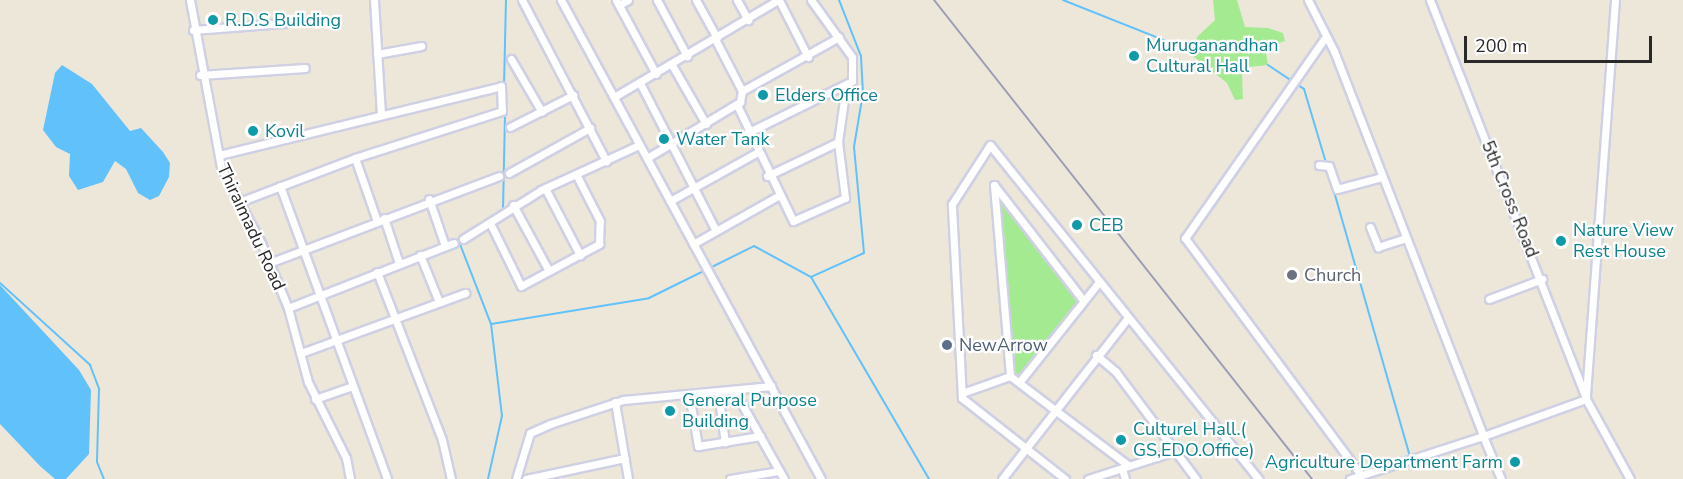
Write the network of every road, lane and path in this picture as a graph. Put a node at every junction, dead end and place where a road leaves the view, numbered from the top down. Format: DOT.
graph roads {
  1 [pos="190,0"];
  2 [pos="374,0"];
  3 [pos="522,0"];
  4 [pos="561,0"];
  5 [pos="628,0"];
  6 [pos="657,0"];
  7 [pos="696,0"];
  8 [pos="737,0"];
  9 [pos="778,0"];
  10 [pos="812,0"];
  11 [pos="1308,0"];
  12 [pos="1430,0"];
  13 [pos="1615,0"];
  14 [pos="617,3"];
  15 [pos="748,20"];
  16 [pos="284,24"];
  17 [pos="194,30"];
  18 [pos="839,37"];
  19 [pos="716,39"];
  20 [pos="1324,39"];
  21 [pos="421,46"];
  22 [pos="377,54"];
  23 [pos="687,56"];
  24 [pos="808,57"];
  25 [pos="511,59"];
  26 [pos="672,64"];
  27 [pos="304,68"];
  28 [pos="656,74"];
  29 [pos="200,75"];
  30 [pos="640,83"];
  31 [pos="846,86"];
  32 [pos="742,91"];
  33 [pos="573,95"];
  34 [pos="614,97"];
  35 [pos="737,105"];
  36 [pos="542,112"];
  37 [pos="381,115"];
  38 [pos="706,124"];
  39 [pos="510,127"];
  40 [pos="590,128"];
  41 [pos="747,133"];
  42 [pos="838,142"];
  43 [pos="671,143"];
  44 [pos="639,145"];
  45 [pos="756,153"];
  46 [pos="219,155"];
  47 [pos="355,158"];
  48 [pos="646,158"];
  49 [pos="606,161"];
  50 [pos="1319,165"];
  51 [pos="509,173"];
  52 [pos="576,174"];
  53 [pos="499,176"];
  54 [pos="767,176"];
  55 [pos="1382,177"];
  56 [pos="280,186"];
  57 [pos="695,187"];
  58 [pos="545,188"];
  59 [pos="778,196"];
  60 [pos="429,199"];
  61 [pos="670,201"];
  62 [pos="239,202"];
  63 [pos="513,205"];
  64 [pos="380,220"];
  65 [pos="491,225"];
  66 [pos="1370,227"];
  67 [pos="715,229"];
  68 [pos="1405,238"];
  69 [pos="463,239"];
  70 [pos="454,243"];
  71 [pos="693,244"];
  72 [pos="445,246"];
  73 [pos="305,249"];
  74 [pos="420,255"];
  75 [pos="580,255"];
  76 [pos="269,263"];
  77 [pos="399,263"];
  78 [pos="549,271"];
  79 [pos="377,272"];
  80 [pos="1542,279"];
  81 [pos="1099,282"];
  82 [pos="465,293"];
  83 [pos="322,294"];
  84 [pos="1489,299"];
  85 [pos="1083,300"];
  86 [pos="440,302"];
  87 [pos="288,308"];
  88 [pos="395,317"];
  89 [pos="1128,318"];
  90 [pos="337,340"];
  91 [pos="301,353"];
  92 [pos="1096,355"];
  93 [pos="1010,376"];
  94 [pos="1021,380"];
  95 [pos="352,386"];
  96 [pos="771,386"];
  97 [pos="734,390"];
  98 [pos="718,392"];
  99 [pos="962,393"];
  100 [pos="689,394"];
  101 [pos="315,399"];
  102 [pos="1586,399"];
  103 [pos="615,402"];
  104 [pos="1056,407"];
  105 [pos="760,436"];
  106 [pos="1483,436"];
  107 [pos="725,442"];
  108 [pos="1024,449"];
  109 [pos="1175,451"];
  110 [pos="624,458"];
  111 [pos="1126,468"];
  112 [pos="779,471"];
  113 [pos="1361,475"];
  114 [pos="350,479"];
  115 [pos="387,479"];
  116 [pos="451,479"];
  117 [pos="516,479"];
  118 [pos="526,479"];
  119 [pos="628,479"];
  120 [pos="730,479"];
  121 [pos="784,479"];
  122 [pos="821,479"];
  123 [pos="1002,479"];
  124 [pos="1065,479"];
  125 [pos="1088,479"];
  126 [pos="1125,479"];
  127 [pos="1196,479"];
  128 [pos="1259,479"];
  129 [pos="1350,479"];
  130 [pos="1502,479"];
  131 [pos="1630,479"];
  1 -- 17 [label="street, Thiraimadu Road"];
  2 -- 22 [label="street"];
  3 -- 33 [label="street"];
  4 -- 34 [label="street"];
  5 -- 14 [label="street"];
  6 -- 23 [label="street"];
  7 -- 19 [label="street"];
  8 -- 15 [label="street"];
  9 -- 15 [label="street"];
  9 -- 24 [label="street"];
  10 -- 18 [label="street"];
  11 -- 20 [label="street"];
  12 -- 80 [label="street, 5th Cross Road"];
  13 -- 102 [label="street"];
  14 -- 28 [label="street"];
  15 -- 19 [label="street"];
  16 -- 17 [label="street"];
  17 -- 29 [label="street, Thiraimadu Road"];
  18 -- 24 [label="street"];
  18 -- 31 [label="street"];
  19 -- 23 [label="street"];
  19 -- 32 [label="street"];
  20 -- 55 [label="street"];
  20 -- 113 [label="street"];
  21 -- 22 [label="street"];
  22 -- 37 [label="street"];
  23 -- 26 [label="street"];
  24 -- 32 [label="street"];
  25 -- 36 [label="street"];
  26 -- 28 [label="street"];
  26 -- 38 [label="street"];
  27 -- 29 [label="street"];
  28 -- 30 [label="street"];
  29 -- 46 [label="street, Thiraimadu Road"];
  30 -- 34 [label="street"];
  30 -- 43 [label="street"];
  31 -- 41 [label="street"];
  31 -- 42 [label="street"];
  32 -- 35 [label="street"];
  33 -- 36 [label="street"];
  33 -- 40 [label="street"];
  34 -- 44 [label="street"];
  35 -- 38 [label="street"];
  35 -- 41 [label="street"];
  36 -- 39 [label="street"];
  37 -- 46 [label="street"];
  37 -- 47 [label="street"];
  38 -- 43 [label="street"];
  40 -- 49 [label="street"];
  40 -- 51 [label="street"];
  41 -- 45 [label="street"];
  42 -- 54 [label="street"];
  42 -- 59 [label="street"];
  43 -- 48 [label="street"];
  43 -- 57 [label="street"];
  44 -- 48 [label="street"];
  44 -- 49 [label="street"];
  45 -- 54 [label="street"];
  45 -- 57 [label="street"];
  46 -- 62 [label="street, Thiraimadu Road"];
  47 -- 56 [label="street"];
  47 -- 64 [label="street"];
  48 -- 61 [label="street"];
  49 -- 52 [label="street"];
  50 -- 55 [label="street"];
  52 -- 58 [label="street"];
  52 -- 75 [label="street"];
  53 -- 60 [label="street"];
  54 -- 59 [label="street"];
  55 -- 68 [label="street"];
  56 -- 62 [label="street"];
  56 -- 73 [label="street"];
  57 -- 61 [label="street"];
  57 -- 67 [label="street"];
  58 -- 63 [label="street"];
  58 -- 75 [label="street"];
  59 -- 67 [label="street"];
  60 -- 64 [label="street"];
  60 -- 72 [label="street"];
  61 -- 71 [label="street"];
  62 -- 76 [label="street, Thiraimadu Road"];
  63 -- 65 [label="street"];
  63 -- 78 [label="street"];
  64 -- 73 [label="street"];
  64 -- 77 [label="street"];
  65 -- 69 [label="street"];
  65 -- 78 [label="street"];
  66 -- 68 [label="street"];
  67 -- 71 [label="street"];
  68 -- 106 [label="street"];
  70 -- 72 [label="street"];
  71 -- 96 [label="street"];
  72 -- 74 [label="street"];
  73 -- 76 [label="street"];
  73 -- 83 [label="street"];
  74 -- 77 [label="street"];
  74 -- 86 [label="street"];
  75 -- 78 [label="street"];
  76 -- 87 [label="street, Thiraimadu Road"];
  77 -- 79 [label="street"];
  79 -- 83 [label="street"];
  79 -- 88 [label="street"];
  80 -- 84 [label="street"];
  80 -- 102 [label="street, 5th Cross Road"];
  81 -- 85 [label="street"];
  81 -- 89 [label="street"];
  81 -- 99 [label="street"];
  82 -- 86 [label="street"];
  83 -- 87 [label="street"];
  83 -- 90 [label="street"];
  85 -- 93 [label="street"];
  85 -- 94 [label="street"];
  86 -- 88 [label="street"];
  87 -- 91 [label="street, Thiraimadu Road"];
  88 -- 90 [label="street"];
  88 -- 116 [label="street"];
  89 -- 92 [label="street"];
  89 -- 128 [label="street"];
  90 -- 91 [label="street"];
  90 -- 95 [label="street"];
  91 -- 101 [label="street, Thiraimadu Road"];
  92 -- 104 [label="street"];
  92 -- 109 [label="street"];
  93 -- 94 [label="street"];
  93 -- 99 [label="street"];
  94 -- 104 [label="street"];
  95 -- 101 [label="street"];
  95 -- 115 [label="street"];
  96 -- 97 [label="street"];
  96 -- 122 [label="street"];
  97 -- 98 [label="street"];
  97 -- 105 [label="street"];
  98 -- 100 [label="street"];
  98 -- 107 [label="street"];
  99 -- 108 [label="street"];
  100 -- 103 [label="street"];
  100 -- 107 [label="street"];
  101 -- 114 [label="street, Thiraimadu Road"];
  102 -- 106 [label="street"];
  102 -- 131 [label="street, 5th Cross Road"];
  103 -- 110 [label="street"];
  103 -- 117 [label="street"];
  104 -- 108 [label="street"];
  104 -- 111 [label="street"];
  105 -- 107 [label="street"];
  105 -- 112 [label="street"];
  106 -- 113 [label="street"];
  106 -- 130 [label="street"];
  108 -- 123 [label="street"];
  108 -- 124 [label="street"];
  109 -- 111 [label="street"];
  109 -- 127 [label="street"];
  110 -- 118 [label="street"];
  110 -- 119 [label="street"];
  111 -- 125 [label="street"];
  111 -- 126 [label="street"];
  112 -- 120 [label="street"];
  112 -- 121 [label="street"];
  113 -- 129 [label="street"];
}
